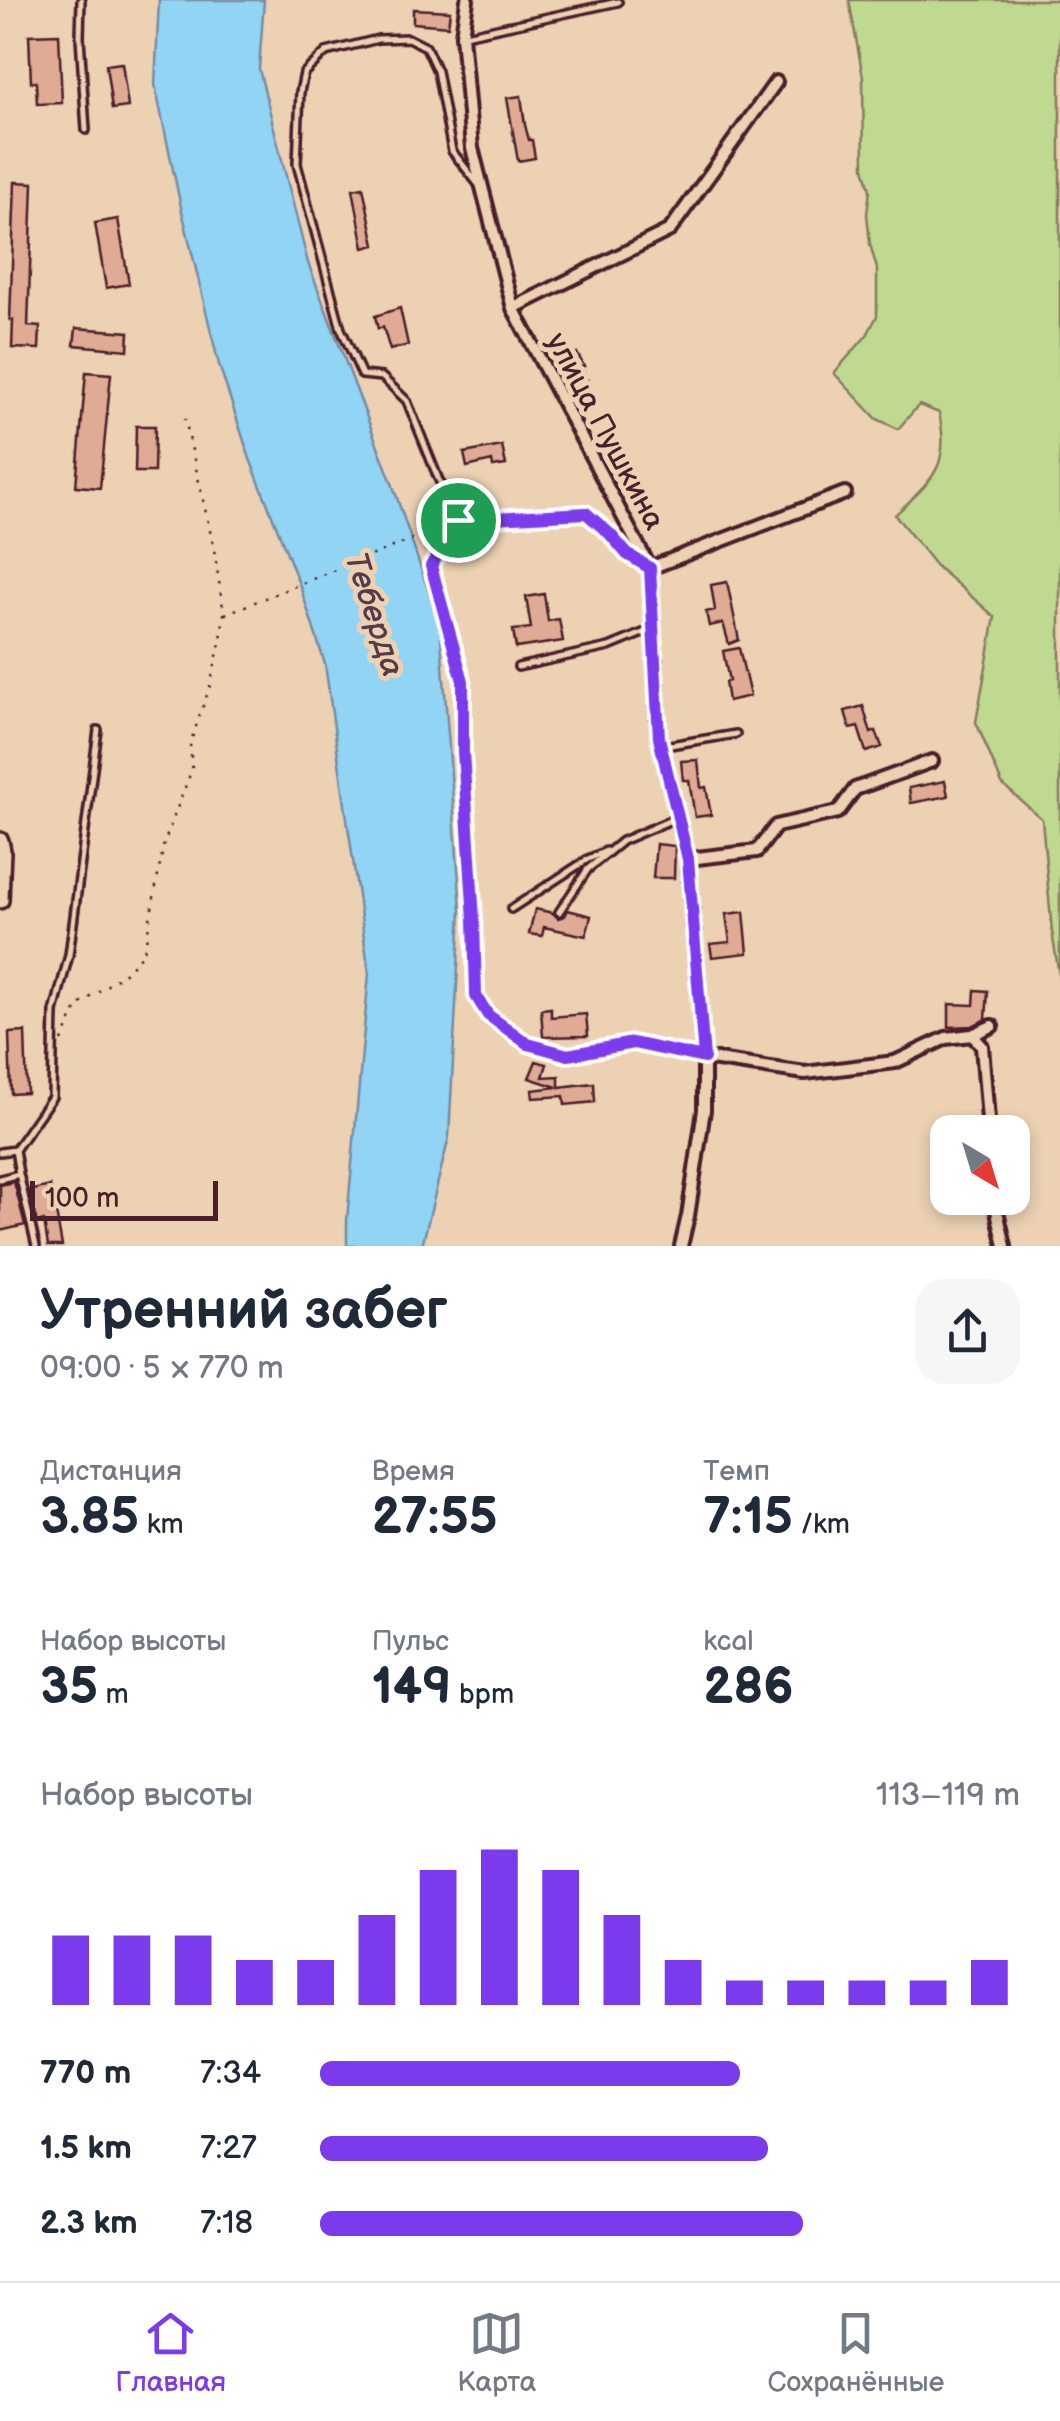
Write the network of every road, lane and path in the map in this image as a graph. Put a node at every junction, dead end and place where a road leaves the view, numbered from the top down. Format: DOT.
graph roads {
  1 [pos="81,0"];
  2 [pos="467,0"];
  3 [pos="618,2"];
  4 [pos="462,36"];
  5 [pos="776,82"];
  6 [pos="86,130"];
  7 [pos="483,191"];
  8 [pos="513,308"];
  9 [pos="184,420"];
  10 [pos="844,493"];
  11 [pos="458,520"];
  12 [pos="650,568"];
  13 [pos="224,614"];
  14 [pos="653,629"];
  15 [pos="518,667"];
  16 [pos="98,730"];
  17 [pos="736,734"];
  18 [pos="661,747"];
  19 [pos="932,761"];
  20 [pos="678,817"];
  21 [pos="0,841"];
  22 [pos="614,848"];
  23 [pos="688,859"];
  24 [pos="0,900"];
  25 [pos="510,909"];
  26 [pos="559,912"];
  27 [pos="992,1026"];
  28 [pos="972,1035"];
  29 [pos="704,1058"];
  30 [pos="52,1066"];
  31 [pos="988,1115"];
  32 [pos="14,1150"];
  33 [pos="0,1152"];
  34 [pos="18,1174"];
  35 [pos="0,1179"];
  36 [pos="998,1215"];
  37 [pos="36,1246"];
  38 [pos="681,1246"];
  39 [pos="1005,1246"];
  1 -- 6 [label="lane"];
  2 -- 4 [label="street, улица Пушкина"];
  3 -- 4 [label="lane"];
  4 -- 7 [label="street, улица Пушкина"];
  5 -- 8 [label="street"];
  7 -- 8 [label="street, улица Пушкина"];
  7 -- 11 [label="lane"];
  8 -- 12 [label="street, улица Пушкина"];
  9 -- 13 [label="path"];
  10 -- 12 [label="street"];
  11 -- 12 [label="lane"];
  11 -- 13 [label="path"];
  11 -- 29 [label="lane"];
  12 -- 14 [label="street, улица Пушкина"];
  13 -- 30 [label="path"];
  14 -- 15 [label="lane"];
  14 -- 18 [label="street, улица Пушкина"];
  16 -- 30 [label="lane"];
  17 -- 18 [label="lane"];
  18 -- 20 [label="street, улица Пушкина"];
  19 -- 23 [label="street"];
  20 -- 22 [label="lane"];
  20 -- 23 [label="street, улица Пушкина"];
  21 -- 24 [label="main road"];
  22 -- 25 [label="lane"];
  22 -- 26 [label="lane"];
  23 -- 29 [label="street, улица Пушкина"];
  27 -- 28 [label="street"];
  28 -- 29 [label="street"];
  28 -- 31 [label="street"];
  29 -- 38 [label="street, улица Пушкина"];
  30 -- 32 [label="lane"];
  32 -- 33 [label="lane"];
  32 -- 34 [label="lane"];
  34 -- 35 [label="lane"];
  34 -- 37 [label="lane"];
  36 -- 39 [label="street"];
}
